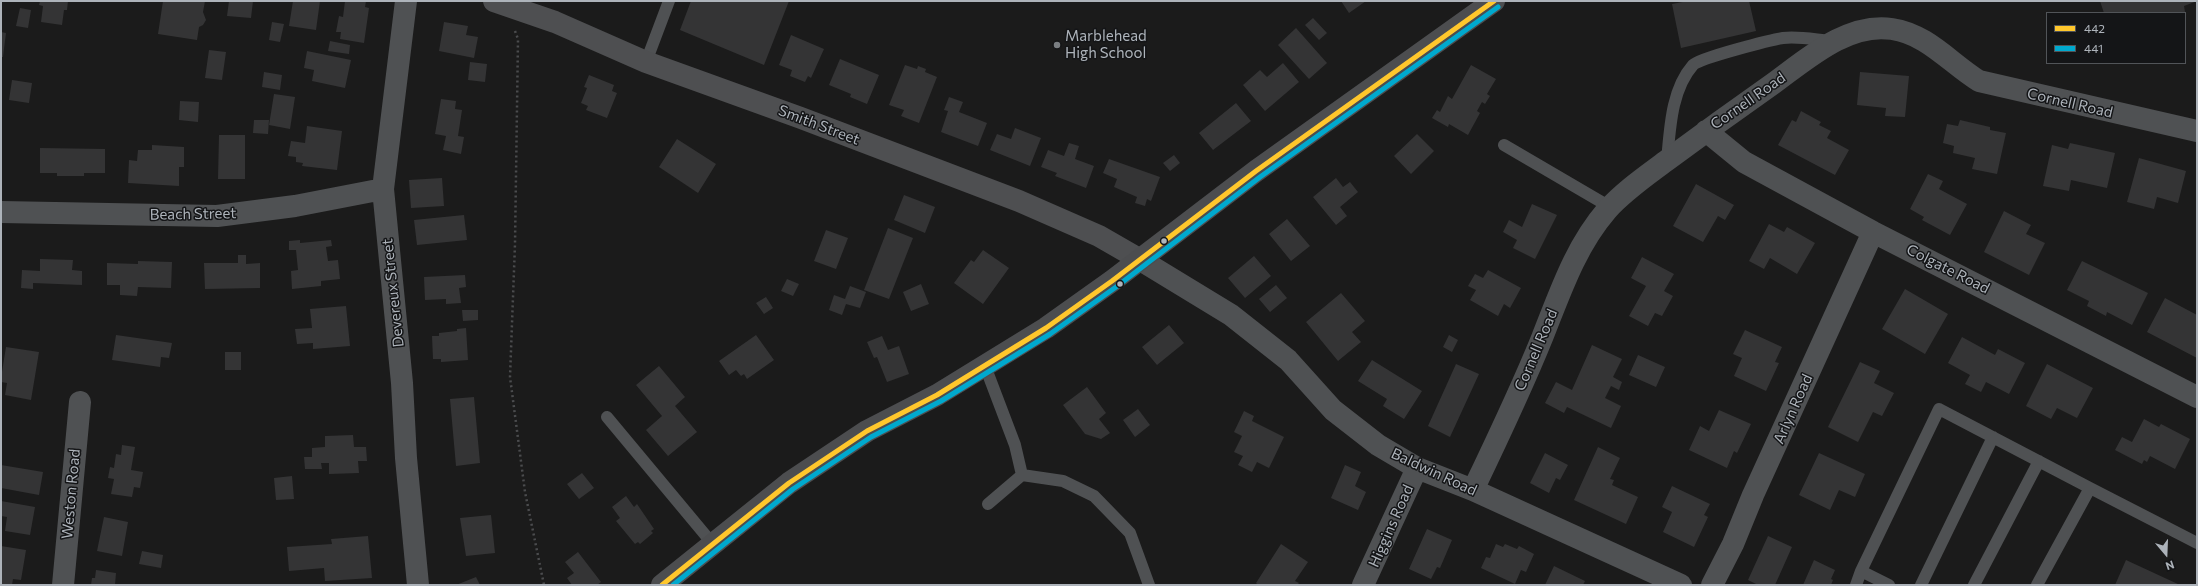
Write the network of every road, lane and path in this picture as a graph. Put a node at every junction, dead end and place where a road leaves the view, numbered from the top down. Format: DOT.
graph roads {
  1 [pos="406,1"];
  2 [pos="669,1"];
  3 [pos="1494,1"];
  4 [pos="512,4"];
  5 [pos="1837,41"];
  6 [pos="646,62"];
  7 [pos="1706,131"];
  8 [pos="2197,131"];
  9 [pos="1504,145"];
  10 [pos="1667,161"];
  11 [pos="383,189"];
  12 [pos="1610,207"];
  13 [pos="1,212"];
  14 [pos="1873,232"];
  15 [pos="1139,259"];
  16 [pos="985,366"];
  17 [pos="2197,397"];
  18 [pos="80,402"];
  19 [pos="607,417"];
  20 [pos="1993,437"];
  21 [pos="2039,461"];
  22 [pos="1417,468"];
  23 [pos="1022,475"];
  24 [pos="2090,488"];
  25 [pos="1473,490"];
  26 [pos="988,504"];
  27 [pos="2197,543"];
  28 [pos="712,544"];
  29 [pos="1861,571"];
  30 [pos="63,585"];
  31 [pos="418,585"];
  32 [pos="544,585"];
  33 [pos="662,585"];
  34 [pos="1149,585"];
  35 [pos="1363,585"];
  36 [pos="1681,585"];
  37 [pos="1712,585"];
  38 [pos="1856,585"];
  39 [pos="1889,585"];
  40 [pos="1921,585"];
  41 [pos="1974,585"];
  42 [pos="2037,585"];
  1 -- 11 [label="street, Devereux Street"];
  2 -- 6 [label="lane"];
  3 -- 15 [label="main road"];
  4 -- 6 [label="street, Smith Street"];
  4 -- 32 [label="path"];
  5 -- 7 [label="street, Cornell Road"];
  5 -- 8 [label="street, Cornell Road"];
  5 -- 10 [label="lane"];
  6 -- 15 [label="street, Smith Street"];
  7 -- 10 [label="street, Cornell Road"];
  7 -- 14 [label="street, Colgate Road"];
  9 -- 12 [label="lane"];
  10 -- 12 [label="street, Cornell Road"];
  11 -- 13 [label="street, Beach Street"];
  11 -- 31 [label="street, Devereux Street"];
  12 -- 25 [label="street, Cornell Road"];
  14 -- 17 [label="street, Colgate Road"];
  14 -- 37 [label="street, Arlyn Road"];
  15 -- 16 [label="main road"];
  15 -- 22 [label="street, Baldwin Road"];
  16 -- 23 [label="lane"];
  16 -- 28 [label="main road"];
  18 -- 30 [label="street, Weston Road"];
  19 -- 28 [label="lane"];
  20 -- 21 [label="lane"];
  20 -- 29 [label="lane"];
  20 -- 40 [label="lane"];
  21 -- 24 [label="lane"];
  21 -- 41 [label="lane"];
  22 -- 25 [label="street, Baldwin Road"];
  22 -- 35 [label="street, Higgins Road"];
  23 -- 26 [label="lane"];
  23 -- 34 [label="lane"];
  24 -- 27 [label="lane"];
  24 -- 42 [label="lane"];
  25 -- 36 [label="street, Baldwin Road"];
  28 -- 33 [label="main road"];
  29 -- 38 [label="lane"];
  29 -- 39 [label="lane"];
}
